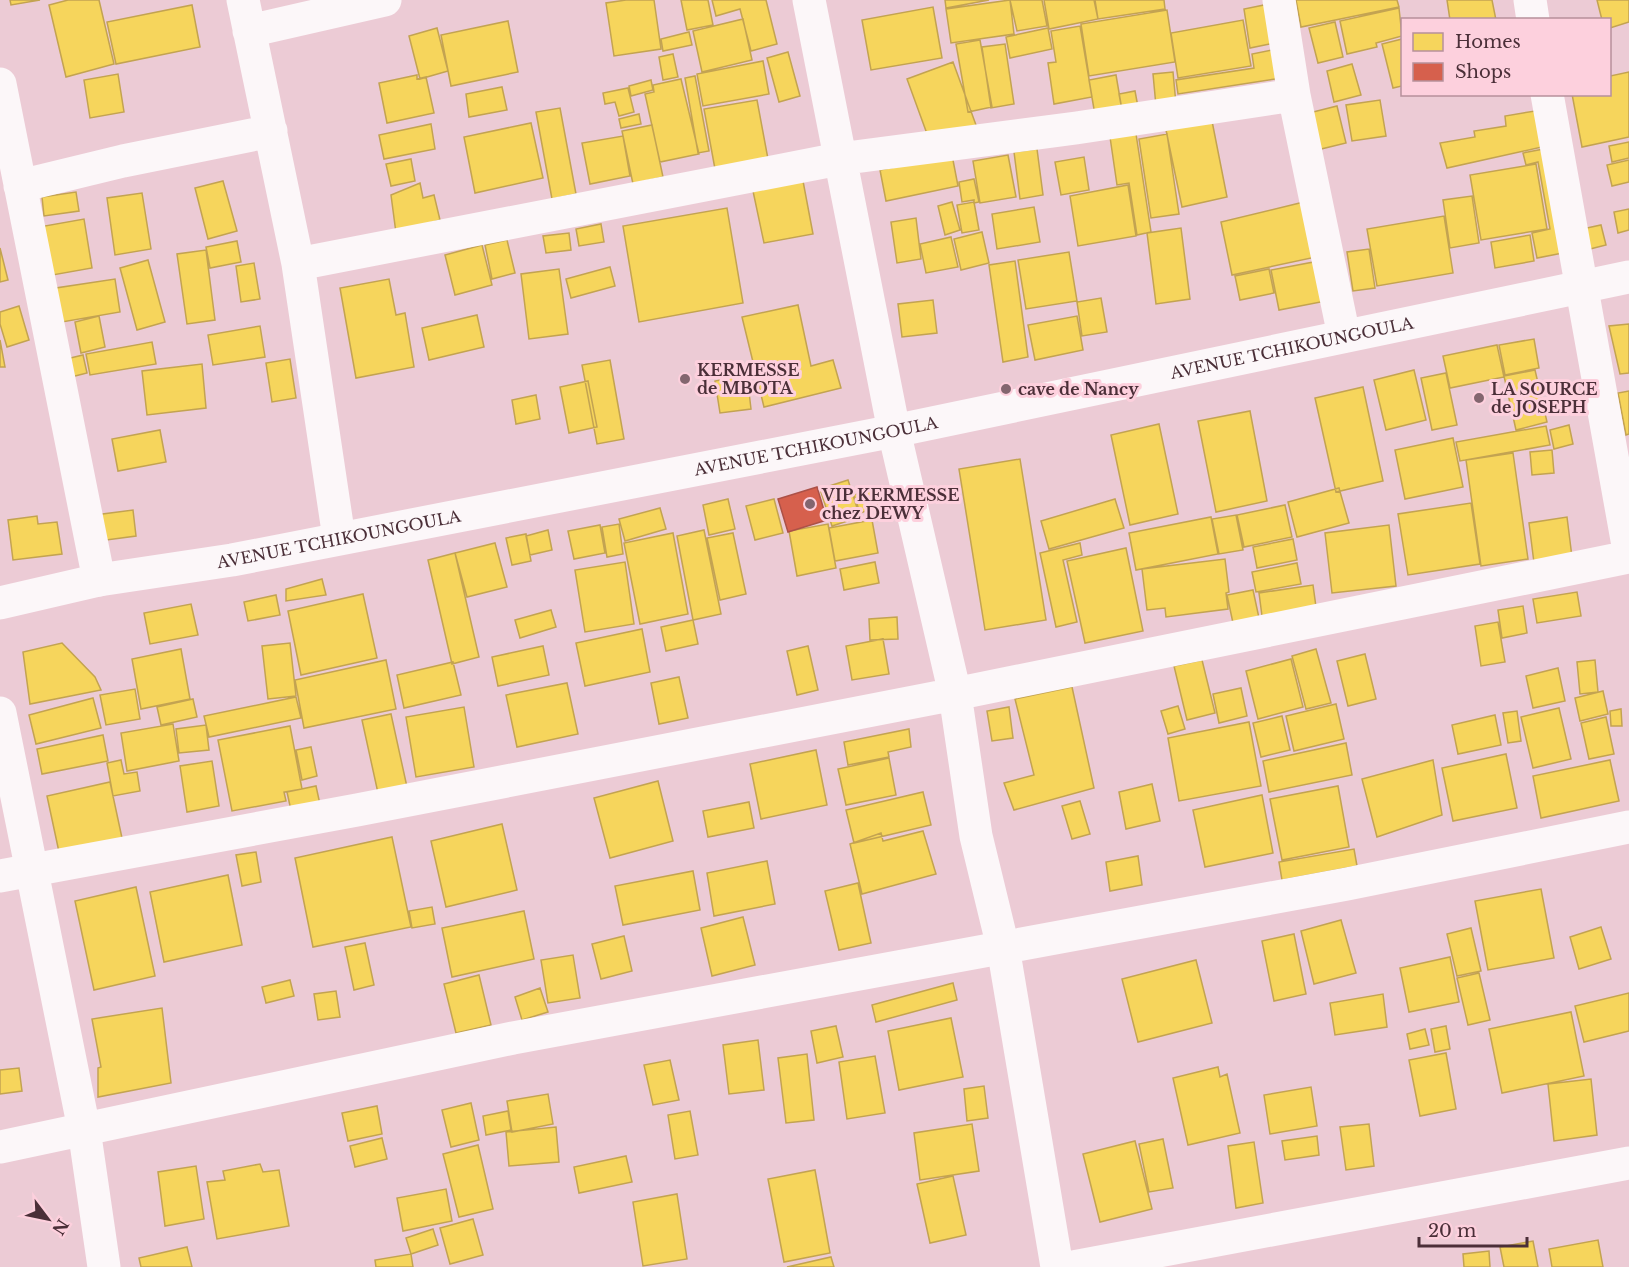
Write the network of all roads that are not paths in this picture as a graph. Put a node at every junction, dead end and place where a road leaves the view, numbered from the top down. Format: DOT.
graph roads {
  1 [pos="386,0"];
  2 [pos="809,0"];
  3 [pos="1279,0"];
  4 [pos="1530,0"];
  5 [pos="246,15"];
  6 [pos="1533,18"];
  7 [pos="0,84"];
  8 [pos="1294,95"];
  9 [pos="1547,96"];
  10 [pos="271,131"];
  11 [pos="839,159"];
  12 [pos="20,186"];
  13 [pos="298,264"];
  14 [pos="1629,277"];
  15 [pos="1581,286"];
  16 [pos="1344,336"];
  17 [pos="894,431"];
  18 [pos="339,538"];
  19 [pos="1629,551"];
  20 [pos="1629,558"];
  21 [pos="99,580"];
  22 [pos="0,603"];
  23 [pos="955,694"];
  24 [pos="0,713"];
  25 [pos="1629,827"];
  26 [pos="33,868"];
  27 [pos="0,876"];
  28 [pos="1003,947"];
  29 [pos="84,1129"];
  30 [pos="0,1147"];
  31 [pos="1629,1162"];
  32 [pos="104,1267"];
  33 [pos="1057,1267"];
  34 [pos="1073,1267"];
  1 -- 5 [label="street"];
  2 -- 11 [label="street"];
  3 -- 8 [label="street"];
  4 -- 6 [label="street"];
  5 -- 10 [label="street"];
  7 -- 12 [label="street"];
  8 -- 11 [label="street"];
  8 -- 16 [label="street"];
  9 -- 15 [label="street"];
  10 -- 12 [label="street"];
  10 -- 13 [label="street"];
  11 -- 13 [label="street"];
  11 -- 17 [label="street"];
  12 -- 21 [label="street"];
  13 -- 18 [label="street"];
  14 -- 15 [label="street, AVENUE TCHIKOUNGOULA"];
  15 -- 16 [label="street, AVENUE TCHIKOUNGOULA"];
  15 -- 19 [label="street"];
  16 -- 17 [label="street, AVENUE TCHIKOUNGOULA"];
  17 -- 18 [label="street, AVENUE TCHIKOUNGOULA"];
  17 -- 23 [label="street"];
  18 -- 21 [label="street, AVENUE TCHIKOUNGOULA"];
  20 -- 23 [label="street"];
  21 -- 22 [label="street, AVENUE TCHIKOUNGOULA"];
  23 -- 26 [label="street"];
  23 -- 28 [label="street"];
  24 -- 26 [label="street"];
  25 -- 28 [label="street"];
  26 -- 27 [label="street"];
  26 -- 29 [label="street"];
  28 -- 29 [label="street"];
  28 -- 33 [label="street"];
  29 -- 30 [label="street"];
  29 -- 32 [label="street"];
  31 -- 34 [label="street"];
}
